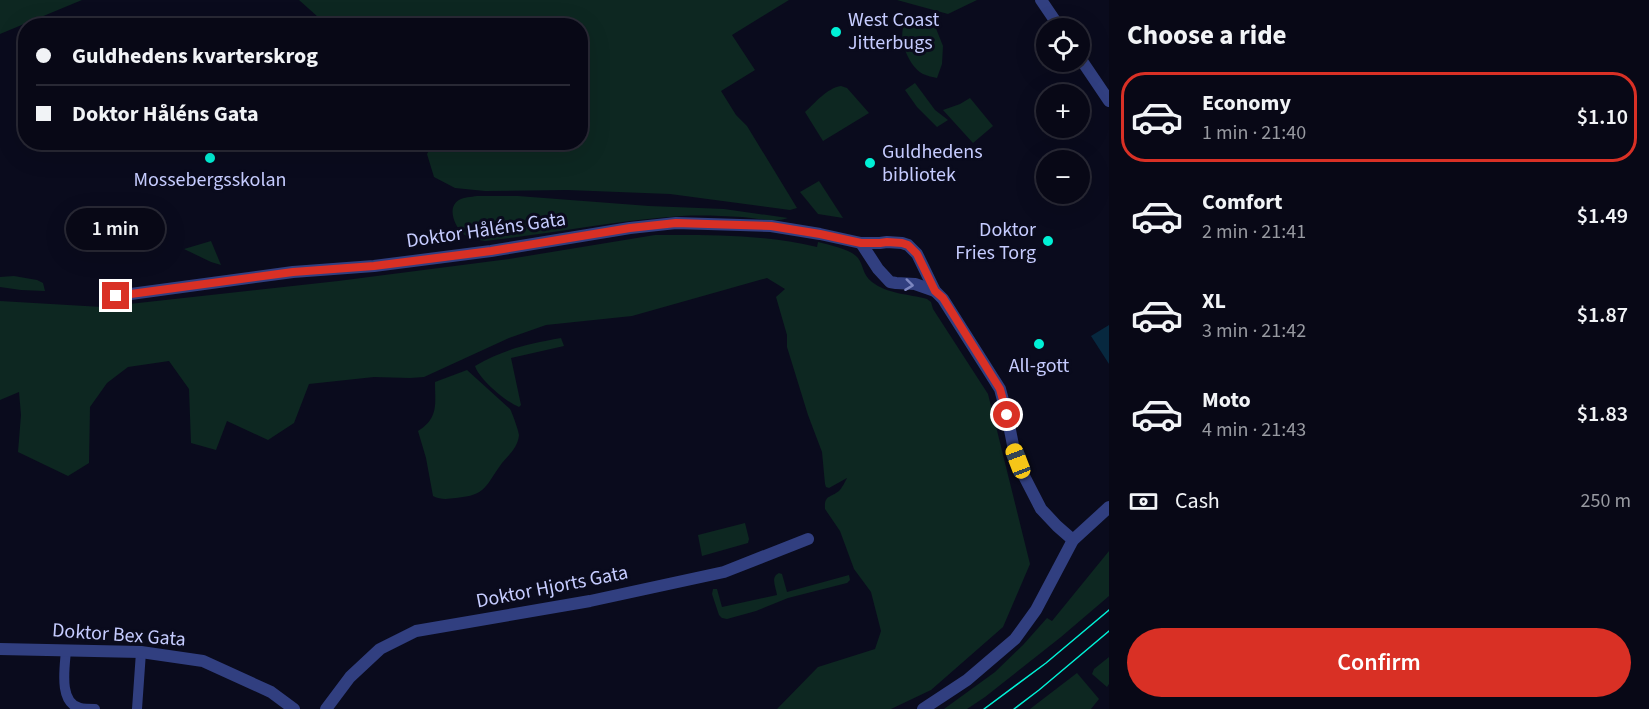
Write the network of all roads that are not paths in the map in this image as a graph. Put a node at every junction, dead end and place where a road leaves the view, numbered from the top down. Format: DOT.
graph roads {
  1 [pos="1041,0"];
  2 [pos="1053,18"];
  3 [pos="1089,72"];
  4 [pos="1109,101"];
  5 [pos="861,243"];
  6 [pos="935,291"];
  7 [pos="116,296"];
  8 [pos="1109,507"];
  9 [pos="808,539"];
  10 [pos="1073,540"];
  11 [pos="0,649"];
  12 [pos="66,650"];
  13 [pos="141,652"];
  14 [pos="95,709"];
  15 [pos="137,709"];
  16 [pos="294,709"];
  17 [pos="326,709"];
  18 [pos="923,709"];
  1 -- 2 [label="street"];
  3 -- 4 [label="street"];
  5 -- 6 [label="street, one-way"];
  5 -- 6 [label="street, Doktor Håléns Gata"];
  5 -- 7 [label="street, Doktor Håléns Gata"];
  6 -- 10 [label="street, Doktor Håléns Gata"];
  8 -- 10 [label="street"];
  9 -- 17 [label="street, Doktor Hjorts Gata"];
  10 -- 18 [label="street"];
  11 -- 12 [label="street, Doktor Bex Gata"];
  12 -- 13 [label="street, Doktor Bex Gata"];
  12 -- 14 [label="lane"];
  13 -- 15 [label="lane"];
  13 -- 16 [label="street, Doktor Bex Gata"];
}
